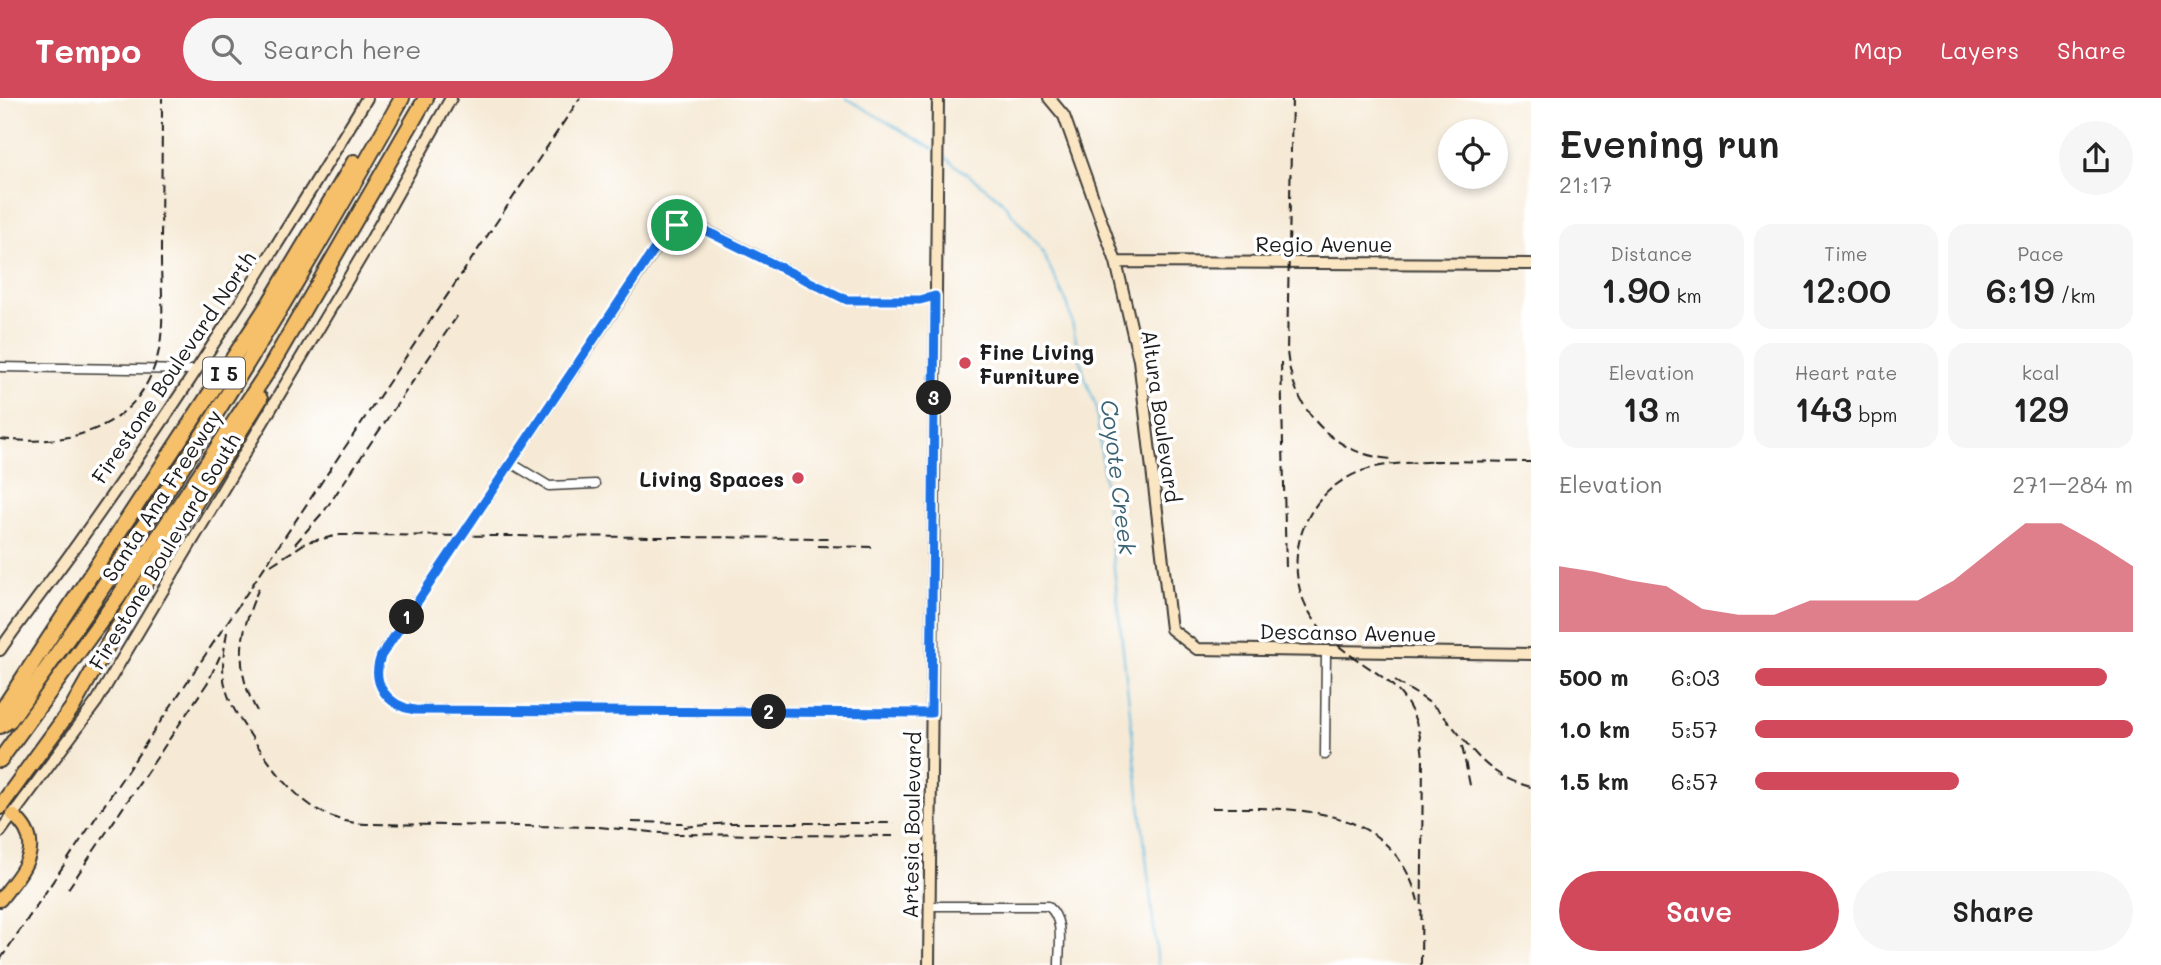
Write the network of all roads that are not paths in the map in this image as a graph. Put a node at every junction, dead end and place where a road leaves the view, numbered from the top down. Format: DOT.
graph roads {
  1 [pos="367,98"];
  2 [pos="393,98"];
  3 [pos="402,98"];
  4 [pos="426,98"];
  5 [pos="451,98"];
  6 [pos="938,98"];
  7 [pos="1049,98"];
  8 [pos="1116,262"];
  9 [pos="1531,264"];
  10 [pos="935,296"];
  11 [pos="0,367"];
  12 [pos="196,370"];
  13 [pos="268,371"];
  14 [pos="511,463"];
  15 [pos="595,484"];
  16 [pos="1171,629"];
  17 [pos="0,650"];
  18 [pos="1326,651"];
  19 [pos="1531,654"];
  20 [pos="16,686"];
  21 [pos="0,692"];
  22 [pos="0,713"];
  23 [pos="931,713"];
  24 [pos="0,726"];
  25 [pos="1325,755"];
  26 [pos="0,760"];
  27 [pos="0,807"];
  28 [pos="13,815"];
  29 [pos="0,832"];
  30 [pos="0,900"];
  31 [pos="929,906"];
  32 [pos="929,965"];
  33 [pos="1059,965"];
  1 -- 12 [label="street, Firestone Boulevard North"];
  2 -- 20 [label="highway, Santa Ana Freeway / I 5"];
  3 -- 24 [label="highway"];
  4 -- 13 [label="highway, Santa Ana Freeway / I 5"];
  5 -- 28 [label="street, Firestone Boulevard South"];
  6 -- 10 [label="street, Artesia Boulevard"];
  7 -- 8 [label="street, Altura Boulevard"];
  8 -- 9 [label="street, Regio Avenue"];
  8 -- 16 [label="street, Altura Boulevard"];
  10 -- 14 [label="street"];
  10 -- 23 [label="street, Artesia Boulevard"];
  11 -- 12 [label="street"];
  12 -- 17 [label="street, Firestone Boulevard North"];
  13 -- 26 [label="highway, Santa Ana Freeway / I 5"];
  13 -- 27 [label="highway"];
  14 -- 15 [label="street"];
  14 -- 23 [label="street"];
  16 -- 18 [label="street, Descanso Avenue"];
  18 -- 19 [label="street, Descanso Avenue"];
  18 -- 25 [label="street"];
  20 -- 21 [label="highway"];
  20 -- 22 [label="highway, Santa Ana Freeway / I 5"];
  23 -- 31 [label="street, Artesia Boulevard"];
  28 -- 29 [label="street, Firestone Boulevard South"];
  28 -- 30 [label="main road"];
  31 -- 32 [label="street, Artesia Boulevard"];
  31 -- 33 [label="street"];
}
